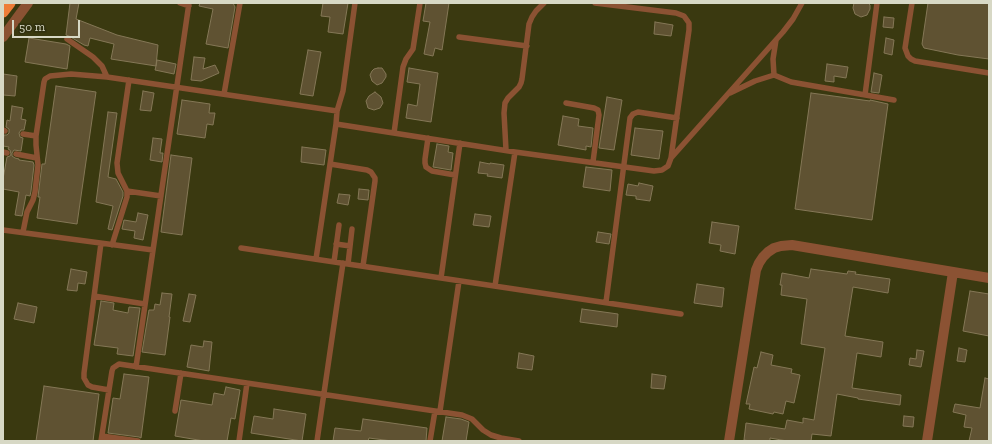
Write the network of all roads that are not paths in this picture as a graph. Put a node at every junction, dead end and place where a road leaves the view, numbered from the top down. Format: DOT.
graph roads {
  1 [pos="10,3"];
  2 [pos="28,3"];
  3 [pos="180,3"];
  4 [pos="240,3"];
  5 [pos="355,3"];
  6 [pos="420,3"];
  7 [pos="544,3"];
  8 [pos="595,3"];
  9 [pos="802,3"];
  10 [pos="878,3"];
  11 [pos="912,3"];
  12 [pos="189,5"];
  13 [pos="3,12"];
  14 [pos="3,37"];
  15 [pos="458,37"];
  16 [pos="68,39"];
  17 [pos="777,39"];
  18 [pos="527,46"];
  19 [pos="989,73"];
  20 [pos="774,75"];
  21 [pos="107,77"];
  22 [pos="129,80"];
  23 [pos="177,87"];
  24 [pos="224,94"];
  25 [pos="727,95"];
  26 [pos="865,95"];
  27 [pos="894,100"];
  28 [pos="566,103"];
  29 [pos="337,111"];
  30 [pos="677,118"];
  31 [pos="336,124"];
  32 [pos="394,133"];
  33 [pos="24,134"];
  34 [pos="36,136"];
  35 [pos="428,138"];
  36 [pos="460,143"];
  37 [pos="506,150"];
  38 [pos="515,152"];
  39 [pos="16,154"];
  40 [pos="37,158"];
  41 [pos="671,158"];
  42 [pos="593,162"];
  43 [pos="330,164"];
  44 [pos="624,167"];
  45 [pos="455,175"];
  46 [pos="127,191"];
  47 [pos="161,196"];
  48 [pos="339,226"];
  49 [pos="352,229"];
  50 [pos="3,230"];
  51 [pos="23,232"];
  52 [pos="100,243"];
  53 [pos="336,244"];
  54 [pos="112,245"];
  55 [pos="350,246"];
  56 [pos="241,248"];
  57 [pos="153,250"];
  58 [pos="316,260"];
  59 [pos="334,262"];
  60 [pos="345,264"];
  61 [pos="363,266"];
  62 [pos="953,272"];
  63 [pos="441,278"];
  64 [pos="989,278"];
  65 [pos="459,281"];
  66 [pos="495,286"];
  67 [pos="94,296"];
  68 [pos="606,302"];
  69 [pos="145,304"];
  70 [pos="681,314"];
  71 [pos="136,366"];
  72 [pos="180,373"];
  73 [pos="247,383"];
  74 [pos="109,390"];
  75 [pos="324,394"];
  76 [pos="175,411"];
  77 [pos="437,411"];
  78 [pos="102,438"];
  79 [pos="138,441"];
  80 [pos="239,441"];
  81 [pos="242,441"];
  82 [pos="317,441"];
  83 [pos="430,441"];
  84 [pos="519,441"];
  85 [pos="729,441"];
  86 [pos="927,441"];
  1 -- 13 [label="highway"];
  2 -- 14 [label="street"];
  3 -- 12 [label="lane"];
  4 -- 24 [label="lane"];
  5 -- 29 [label="lane"];
  6 -- 32 [label="lane"];
  7 -- 18 [label="lane"];
  8 -- 30 [label="lane"];
  9 -- 17 [label="lane"];
  10 -- 26 [label="lane"];
  11 -- 19 [label="lane"];
  12 -- 23 [label="lane"];
  15 -- 18 [label="lane"];
  16 -- 21 [label="lane"];
  17 -- 20 [label="lane"];
  17 -- 25 [label="lane"];
  18 -- 37 [label="lane"];
  20 -- 25 [label="lane"];
  20 -- 26 [label="lane"];
  21 -- 22 [label="lane"];
  21 -- 34 [label="lane"];
  22 -- 23 [label="lane"];
  22 -- 46 [label="lane"];
  23 -- 24 [label="lane"];
  23 -- 47 [label="lane"];
  24 -- 29 [label="lane"];
  25 -- 41 [label="lane"];
  26 -- 27 [label="lane"];
  28 -- 42 [label="lane"];
  29 -- 31 [label="lane"];
  30 -- 41 [label="lane"];
  30 -- 44 [label="lane"];
  31 -- 32 [label="lane"];
  31 -- 43 [label="lane"];
  32 -- 35 [label="lane"];
  33 -- 34 [label="lane"];
  34 -- 40 [label="lane"];
  35 -- 36 [label="lane"];
  35 -- 45 [label="lane"];
  36 -- 37 [label="lane"];
  36 -- 45 [label="lane"];
  37 -- 38 [label="lane"];
  38 -- 42 [label="lane"];
  38 -- 66 [label="lane"];
  39 -- 40 [label="lane"];
  40 -- 51 [label="lane"];
  41 -- 44 [label="lane"];
  42 -- 44 [label="lane"];
  43 -- 58 [label="lane"];
  43 -- 61 [label="lane"];
  44 -- 68 [label="lane"];
  45 -- 63 [label="lane"];
  46 -- 47 [label="lane"];
  46 -- 54 [label="lane"];
  47 -- 57 [label="lane"];
  48 -- 53 [label="lane"];
  49 -- 55 [label="lane"];
  50 -- 51 [label="lane"];
  51 -- 52 [label="lane"];
  52 -- 54 [label="lane"];
  52 -- 67 [label="lane"];
  53 -- 55 [label="lane"];
  53 -- 59 [label="lane"];
  54 -- 57 [label="lane"];
  55 -- 60 [label="lane"];
  56 -- 58 [label="lane"];
  57 -- 69 [label="lane"];
  58 -- 59 [label="lane"];
  59 -- 60 [label="lane"];
  60 -- 61 [label="lane"];
  60 -- 75 [label="lane"];
  61 -- 63 [label="lane"];
  62 -- 64 [label="street"];
  62 -- 85 [label="street"];
  62 -- 86 [label="street"];
  63 -- 65 [label="lane"];
  65 -- 66 [label="lane"];
  65 -- 77 [label="lane"];
  66 -- 68 [label="lane"];
  67 -- 69 [label="lane"];
  67 -- 74 [label="lane"];
  68 -- 70 [label="lane"];
  69 -- 71 [label="lane"];
  71 -- 72 [label="lane"];
  71 -- 74 [label="lane"];
  72 -- 73 [label="lane"];
  72 -- 76 [label="lane"];
  73 -- 75 [label="lane"];
  73 -- 80 [label="lane"];
  74 -- 78 [label="lane"];
  75 -- 77 [label="lane"];
  75 -- 82 [label="lane"];
  77 -- 83 [label="lane"];
  77 -- 84 [label="lane"];
  78 -- 79 [label="lane"];
  80 -- 81 [label="lane"];
}
